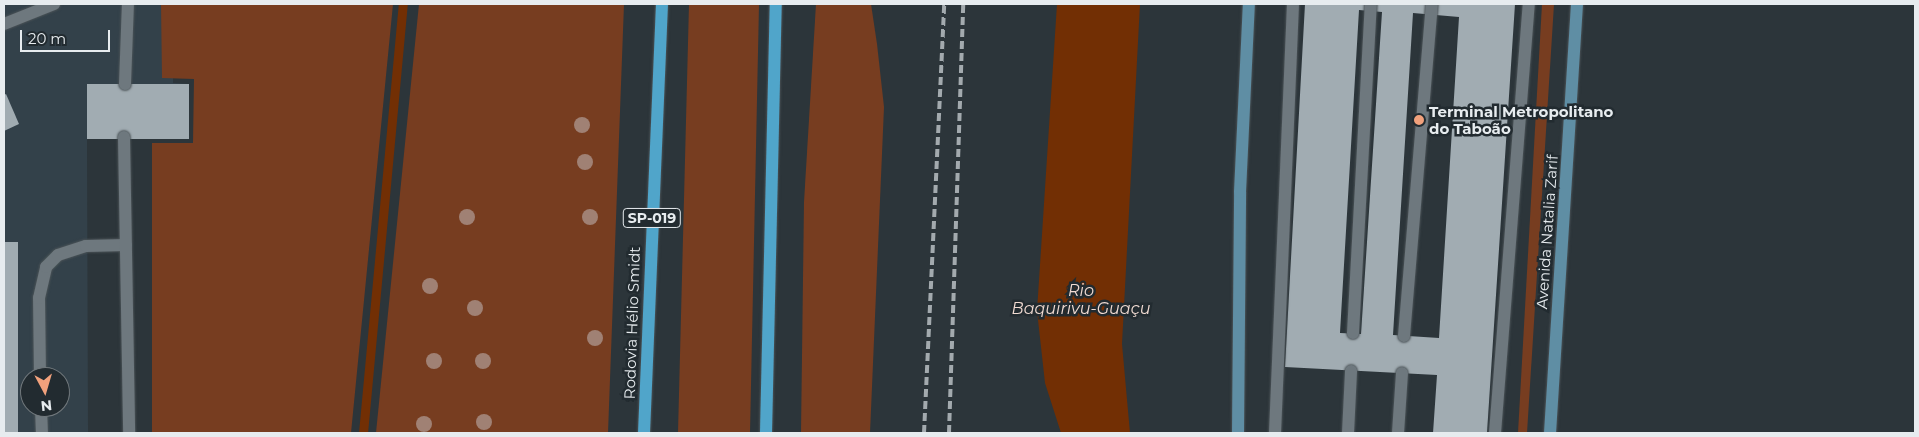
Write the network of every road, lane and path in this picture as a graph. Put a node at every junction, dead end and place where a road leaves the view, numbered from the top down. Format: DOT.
graph roads {
  1 [pos="54,4"];
  2 [pos="128,4"];
  3 [pos="662,4"];
  4 [pos="776,4"];
  5 [pos="1249,4"];
  6 [pos="1293,4"];
  7 [pos="1371,4"];
  8 [pos="1432,4"];
  9 [pos="1528,4"];
  10 [pos="1577,4"];
  11 [pos="4,24"];
  12 [pos="125,84"];
  13 [pos="124,137"];
  14 [pos="126,245"];
  15 [pos="1353,333"];
  16 [pos="1404,336"];
  17 [pos="40,367"];
  18 [pos="1351,371"];
  19 [pos="1402,373"];
  20 [pos="41,417"];
  21 [pos="42,433"];
  22 [pos="129,433"];
  23 [pos="644,433"];
  24 [pos="766,433"];
  25 [pos="1238,433"];
  26 [pos="1275,433"];
  27 [pos="1348,433"];
  28 [pos="1398,433"];
  29 [pos="1495,433"];
  30 [pos="1550,433"];
  1 -- 11 [label="street"];
  2 -- 12 [label="street"];
  3 -- 23 [label="main road, Rodovia Hélio Smidt / SP-019"];
  4 -- 24 [label="main road"];
  5 -- 25 [label="main road"];
  6 -- 26 [label="street"];
  7 -- 15 [label="street"];
  8 -- 16 [label="street"];
  9 -- 29 [label="street"];
  10 -- 30 [label="main road, Avenida Natalia Zarif"];
  13 -- 14 [label="street"];
  14 -- 17 [label="street"];
  14 -- 22 [label="street"];
  18 -- 27 [label="street"];
  19 -- 28 [label="street"];
  20 -- 21 [label="street"];
}
